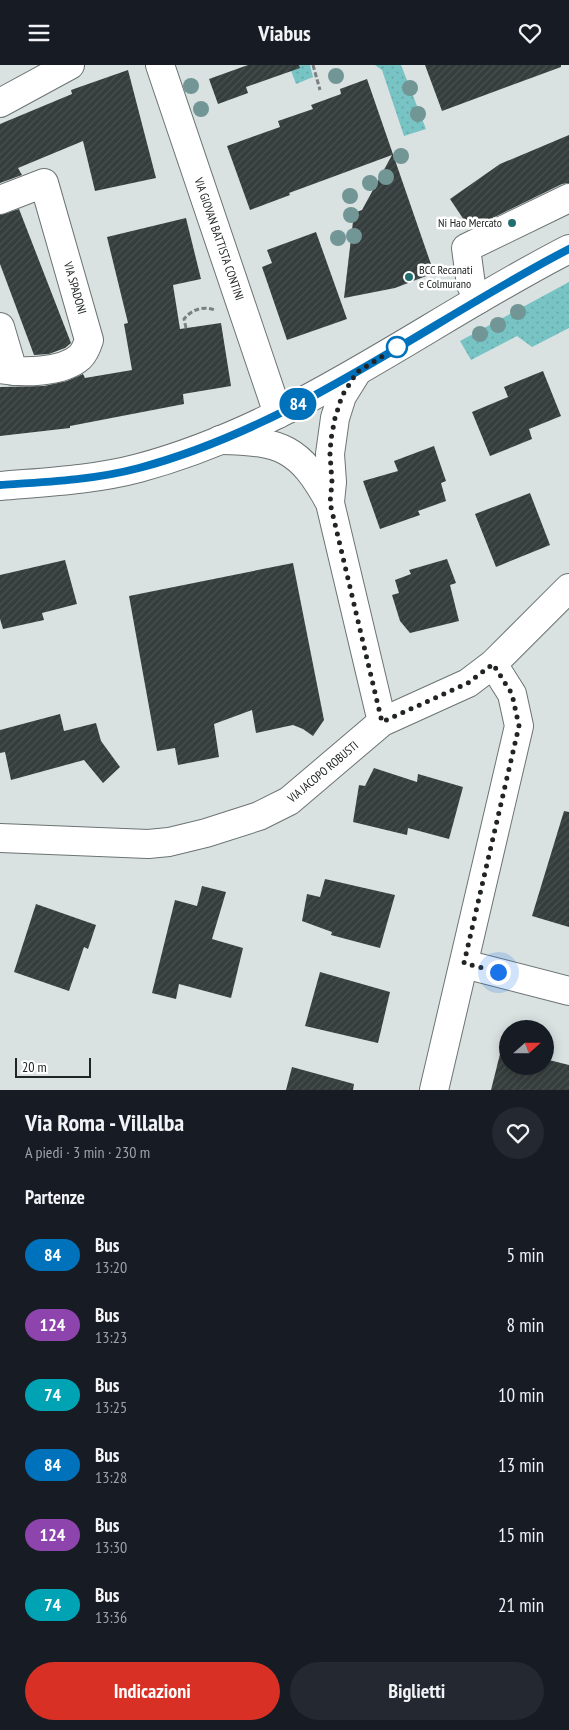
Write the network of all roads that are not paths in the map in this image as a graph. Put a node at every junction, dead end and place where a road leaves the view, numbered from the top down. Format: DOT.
graph roads {
  1 [pos="70,65"];
  2 [pos="160,65"];
  3 [pos="0,103"];
  4 [pos="569,198"];
  5 [pos="0,200"];
  6 [pos="569,249"];
  7 [pos="479,299"];
  8 [pos="0,327"];
  9 [pos="6,370"];
  10 [pos="357,372"];
  11 [pos="278,414"];
  12 [pos="220,440"];
  13 [pos="0,485"];
  14 [pos="330,503"];
  15 [pos="569,588"];
  16 [pos="493,664"];
  17 [pos="382,722"];
  18 [pos="0,838"];
  19 [pos="464,963"];
  20 [pos="569,991"];
  21 [pos="434,1090"];
  1 -- 3 [label="street"];
  2 -- 11 [label="street, VIA GIOVAN BATTISTA CONTINI"];
  4 -- 7 [label="street"];
  5 -- 9 [label="street, VIA SPADONI"];
  6 -- 7 [label="street"];
  7 -- 10 [label="street"];
  8 -- 9 [label="street"];
  10 -- 11 [label="street"];
  10 -- 14 [label="street"];
  11 -- 12 [label="street"];
  12 -- 13 [label="street"];
  12 -- 14 [label="street"];
  14 -- 17 [label="street"];
  15 -- 16 [label="street, VIA JACOPO ROBUSTI"];
  16 -- 17 [label="street, VIA JACOPO ROBUSTI"];
  16 -- 19 [label="street"];
  17 -- 18 [label="street, VIA JACOPO ROBUSTI"];
  19 -- 20 [label="street"];
  19 -- 21 [label="street"];
}
